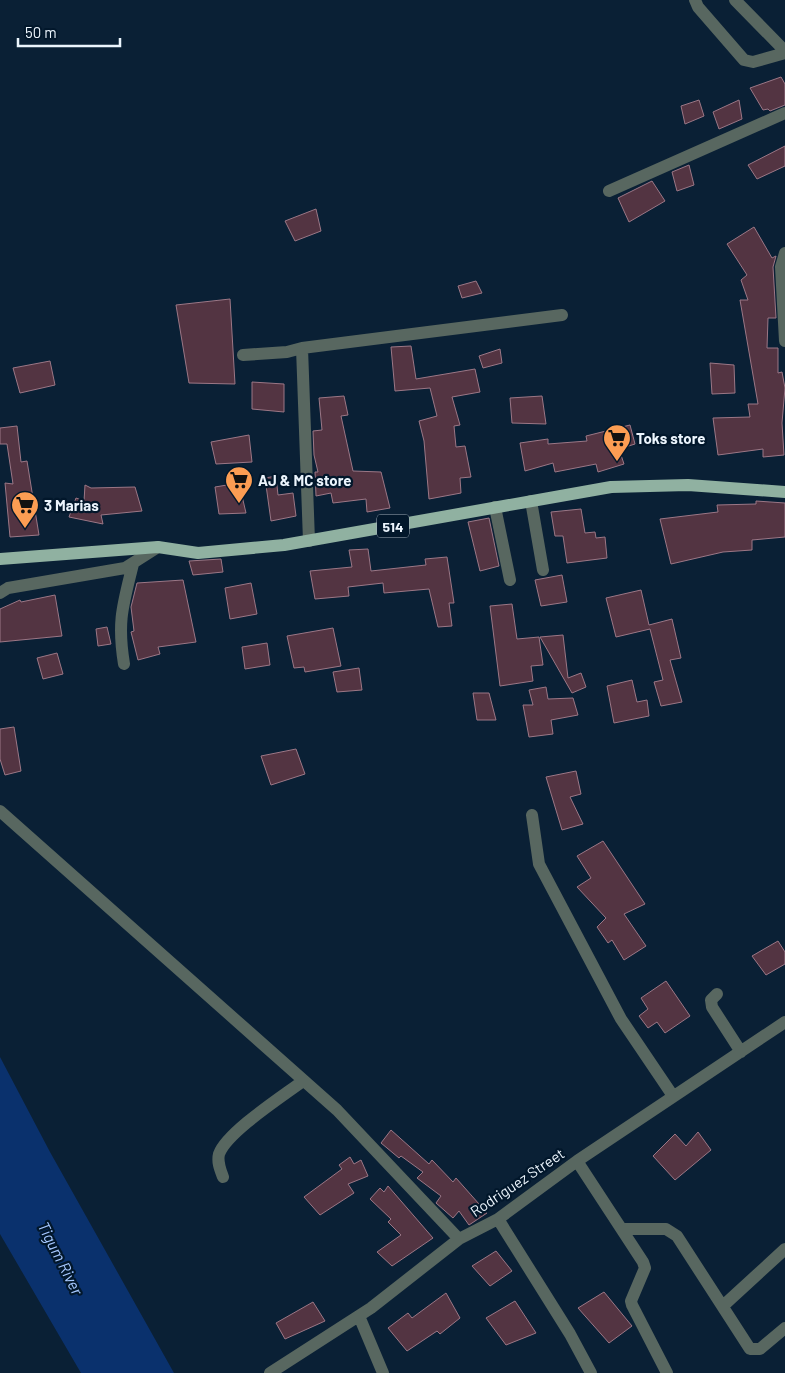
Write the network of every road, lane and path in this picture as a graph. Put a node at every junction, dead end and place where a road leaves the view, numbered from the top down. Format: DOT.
graph roads {
  1 [pos="695,0"];
  2 [pos="735,0"];
  3 [pos="785,52"];
  4 [pos="785,113"];
  5 [pos="609,191"];
  6 [pos="785,253"];
  7 [pos="562,315"];
  8 [pos="785,341"];
  9 [pos="302,348"];
  10 [pos="243,355"];
  11 [pos="785,492"];
  12 [pos="531,501"];
  13 [pos="495,507"];
  14 [pos="309,541"];
  15 [pos="158,547"];
  16 [pos="0,559"];
  17 [pos="133,564"];
  18 [pos="543,570"];
  19 [pos="510,580"];
  20 [pos="0,593"];
  21 [pos="124,664"];
  22 [pos="0,811"];
  23 [pos="532,816"];
  24 [pos="717,994"];
  25 [pos="785,1022"];
  26 [pos="741,1052"];
  27 [pos="304,1081"];
  28 [pos="673,1096"];
  29 [pos="577,1161"];
  30 [pos="223,1177"];
  31 [pos="498,1219"];
  32 [pos="623,1229"];
  33 [pos="459,1239"];
  34 [pos="785,1249"];
  35 [pos="724,1305"];
  36 [pos="358,1316"];
  37 [pos="785,1328"];
  38 [pos="270,1373"];
  39 [pos="383,1373"];
  40 [pos="591,1373"];
  41 [pos="667,1373"];
  1 -- 3 [label="street"];
  2 -- 3 [label="street"];
  4 -- 5 [label="street"];
  6 -- 8 [label="street"];
  7 -- 9 [label="street"];
  9 -- 10 [label="street"];
  9 -- 14 [label="street"];
  11 -- 12 [label="main road, 514"];
  12 -- 13 [label="main road, 514"];
  12 -- 18 [label="street"];
  13 -- 14 [label="main road, 514"];
  13 -- 19 [label="street"];
  14 -- 15 [label="main road, 514"];
  15 -- 16 [label="main road, 514"];
  15 -- 17 [label="street"];
  17 -- 20 [label="street"];
  17 -- 21 [label="street"];
  22 -- 27 [label="street"];
  23 -- 28 [label="street"];
  24 -- 26 [label="street"];
  25 -- 26 [label="street, Rodriguez Street"];
  26 -- 28 [label="street, Rodriguez Street"];
  27 -- 30 [label="street"];
  27 -- 33 [label="street"];
  28 -- 29 [label="street, Rodriguez Street"];
  29 -- 31 [label="street, Rodriguez Street"];
  29 -- 32 [label="street"];
  31 -- 33 [label="street, Rodriguez Street"];
  31 -- 40 [label="street"];
  32 -- 35 [label="street"];
  32 -- 41 [label="street"];
  33 -- 36 [label="street, Rodriguez Street"];
  34 -- 35 [label="street"];
  35 -- 37 [label="street"];
  36 -- 38 [label="street, Rodriguez Street"];
  36 -- 39 [label="street"];
}
